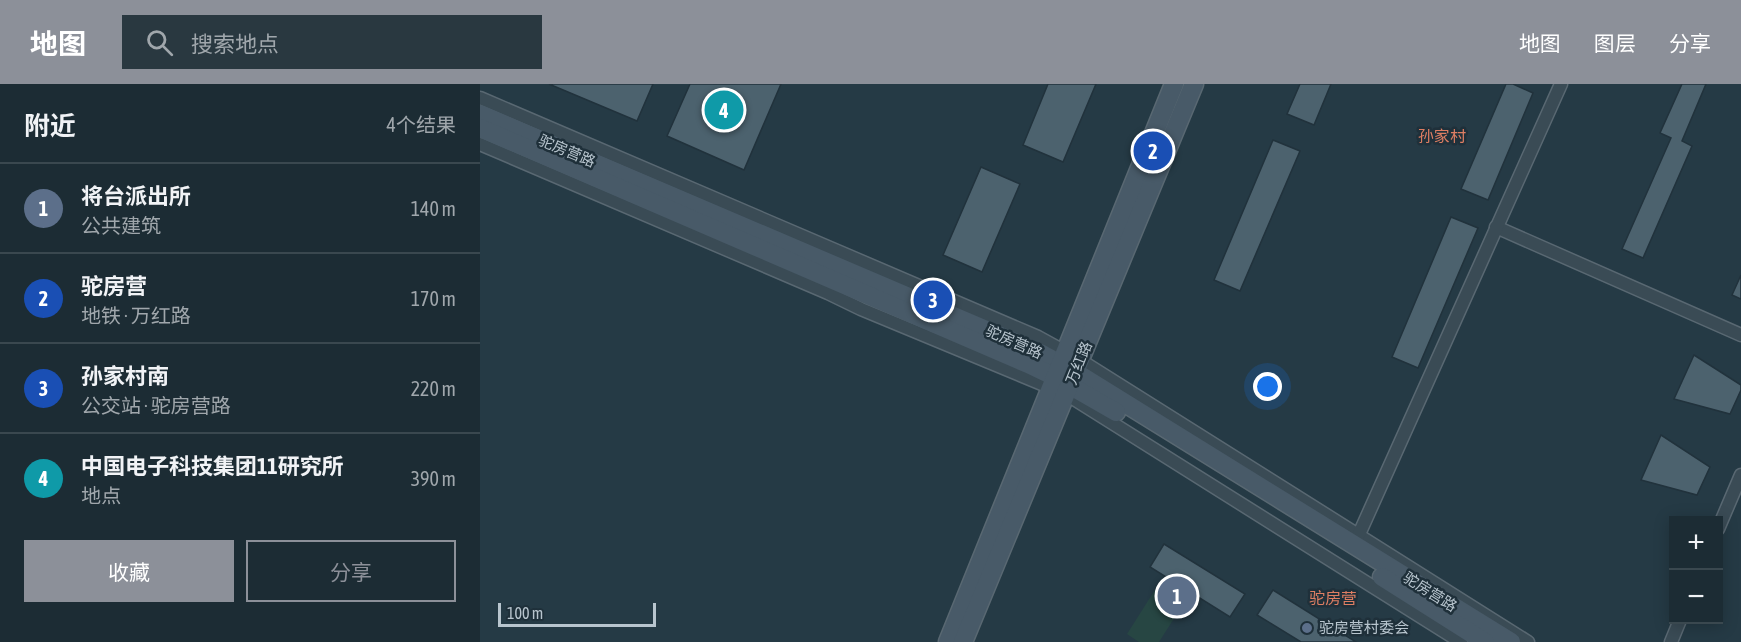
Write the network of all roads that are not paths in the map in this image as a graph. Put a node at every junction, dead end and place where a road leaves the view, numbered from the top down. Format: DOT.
graph roads {
  1 [pos="1174,84"];
  2 [pos="1194,84"];
  3 [pos="1561,84"];
  4 [pos="480,98"];
  5 [pos="480,114"];
  6 [pos="480,128"];
  7 [pos="480,144"];
  8 [pos="1496,227"];
  9 [pos="1741,335"];
  10 [pos="1065,374"];
  11 [pos="1741,475"];
  12 [pos="1723,519"];
  13 [pos="1357,540"];
  14 [pos="1678,624"];
  15 [pos="948,642"];
  16 [pos="963,642"];
  17 [pos="1461,642"];
  18 [pos="1485,642"];
  19 [pos="1511,642"];
  20 [pos="1528,642"];
  21 [pos="1671,642"];
  1 -- 10 [label="street, 万红路"];
  2 -- 10 [label="street, 万红路"];
  3 -- 8 [label="street"];
  4 -- 10 [label="street"];
  5 -- 10 [label="street, 驼房营路"];
  6 -- 10 [label="street, 驼房营路"];
  7 -- 10 [label="street"];
  8 -- 9 [label="street"];
  8 -- 13 [label="street"];
  10 -- 13 [label="street, 驼房营路"];
  10 -- 15 [label="street, 万红路"];
  10 -- 16 [label="street, 万红路"];
  10 -- 17 [label="street"];
  10 -- 18 [label="street, 驼房营路"];
  11 -- 12 [label="street"];
  13 -- 19 [label="street, 驼房营路"];
  13 -- 20 [label="street"];
  14 -- 21 [label="street"];
}
